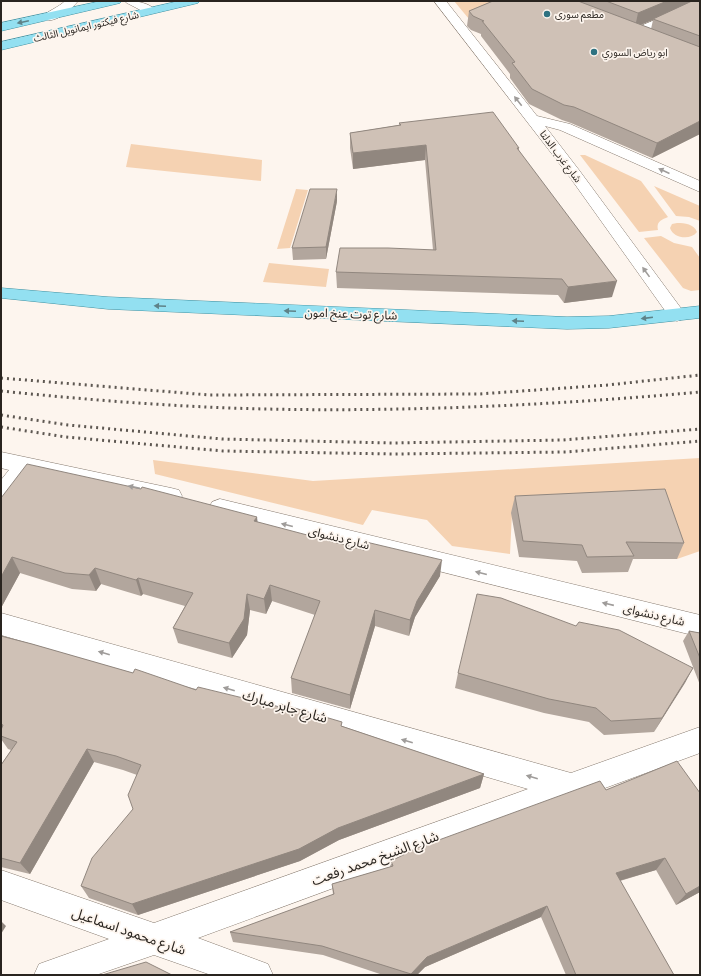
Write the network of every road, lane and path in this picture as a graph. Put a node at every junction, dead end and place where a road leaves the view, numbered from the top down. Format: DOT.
graph roads {
  1 [pos="72,1"];
  2 [pos="116,1"];
  3 [pos="131,1"];
  4 [pos="194,1"];
  5 [pos="440,1"];
  6 [pos="700,4"];
  7 [pos="150,11"];
  8 [pos="48,17"];
  9 [pos="1,27"];
  10 [pos="621,28"];
  11 [pos="635,33"];
  12 [pos="650,38"];
  13 [pos="1,46"];
  14 [pos="532,120"];
  15 [pos="700,187"];
  16 [pos="1,293"];
  17 [pos="700,312"];
  18 [pos="677,314"];
  19 [pos="1,460"];
  20 [pos="25,464"];
  21 [pos="1,497"];
  22 [pos="1,624"];
  23 [pos="700,626"];
  24 [pos="700,740"];
  25 [pos="570,787"];
  26 [pos="1,885"];
  27 [pos="153,939"];
  28 [pos="50,975"];
  29 [pos="257,975"];
  1 -- 8 [label="street"];
  2 -- 8 [label="main road, شارع فيكتور ايمانويل الثالث"];
  3 -- 7 [label="street"];
  4 -- 7 [label="main road, شارع فيكتور ايمانويل الثالث"];
  14 -- 5 [label="street, شارع غرب الدلتا, one-way"];
  6 -- 11 [label="street"];
  7 -- 13 [label="main road, شارع فيكتور ايمانويل الثالث"];
  8 -- 9 [label="main road, شارع فيكتور ايمانويل الثالث, one-way"];
  10 -- 11 [label="street"];
  11 -- 12 [label="street"];
  15 -- 14 [label="street, one-way"];
  18 -- 14 [label="street, شارع غرب الدلتا, one-way"];
  18 -- 16 [label="main road, شارع توت عنخ امون, one-way"];
  17 -- 18 [label="main road, شارع توت عنخ امون"];
  19 -- 20 [label="street, شارع دنشواى"];
  20 -- 21 [label="street"];
  23 -- 20 [label="street, شارع دنشواى, one-way"];
  25 -- 22 [label="street, شارع جابر مبارك, one-way"];
  24 -- 25 [label="street, شارع الشيخ محمد رفعت"];
  25 -- 27 [label="street, شارع الشيخ محمد رفعت"];
  26 -- 27 [label="street, شارع محمود اسماعيل"];
  27 -- 28 [label="street, شارع الشيخ محمد رفعت"];
  27 -- 29 [label="street, شارع محمود اسماعيل"];
}
